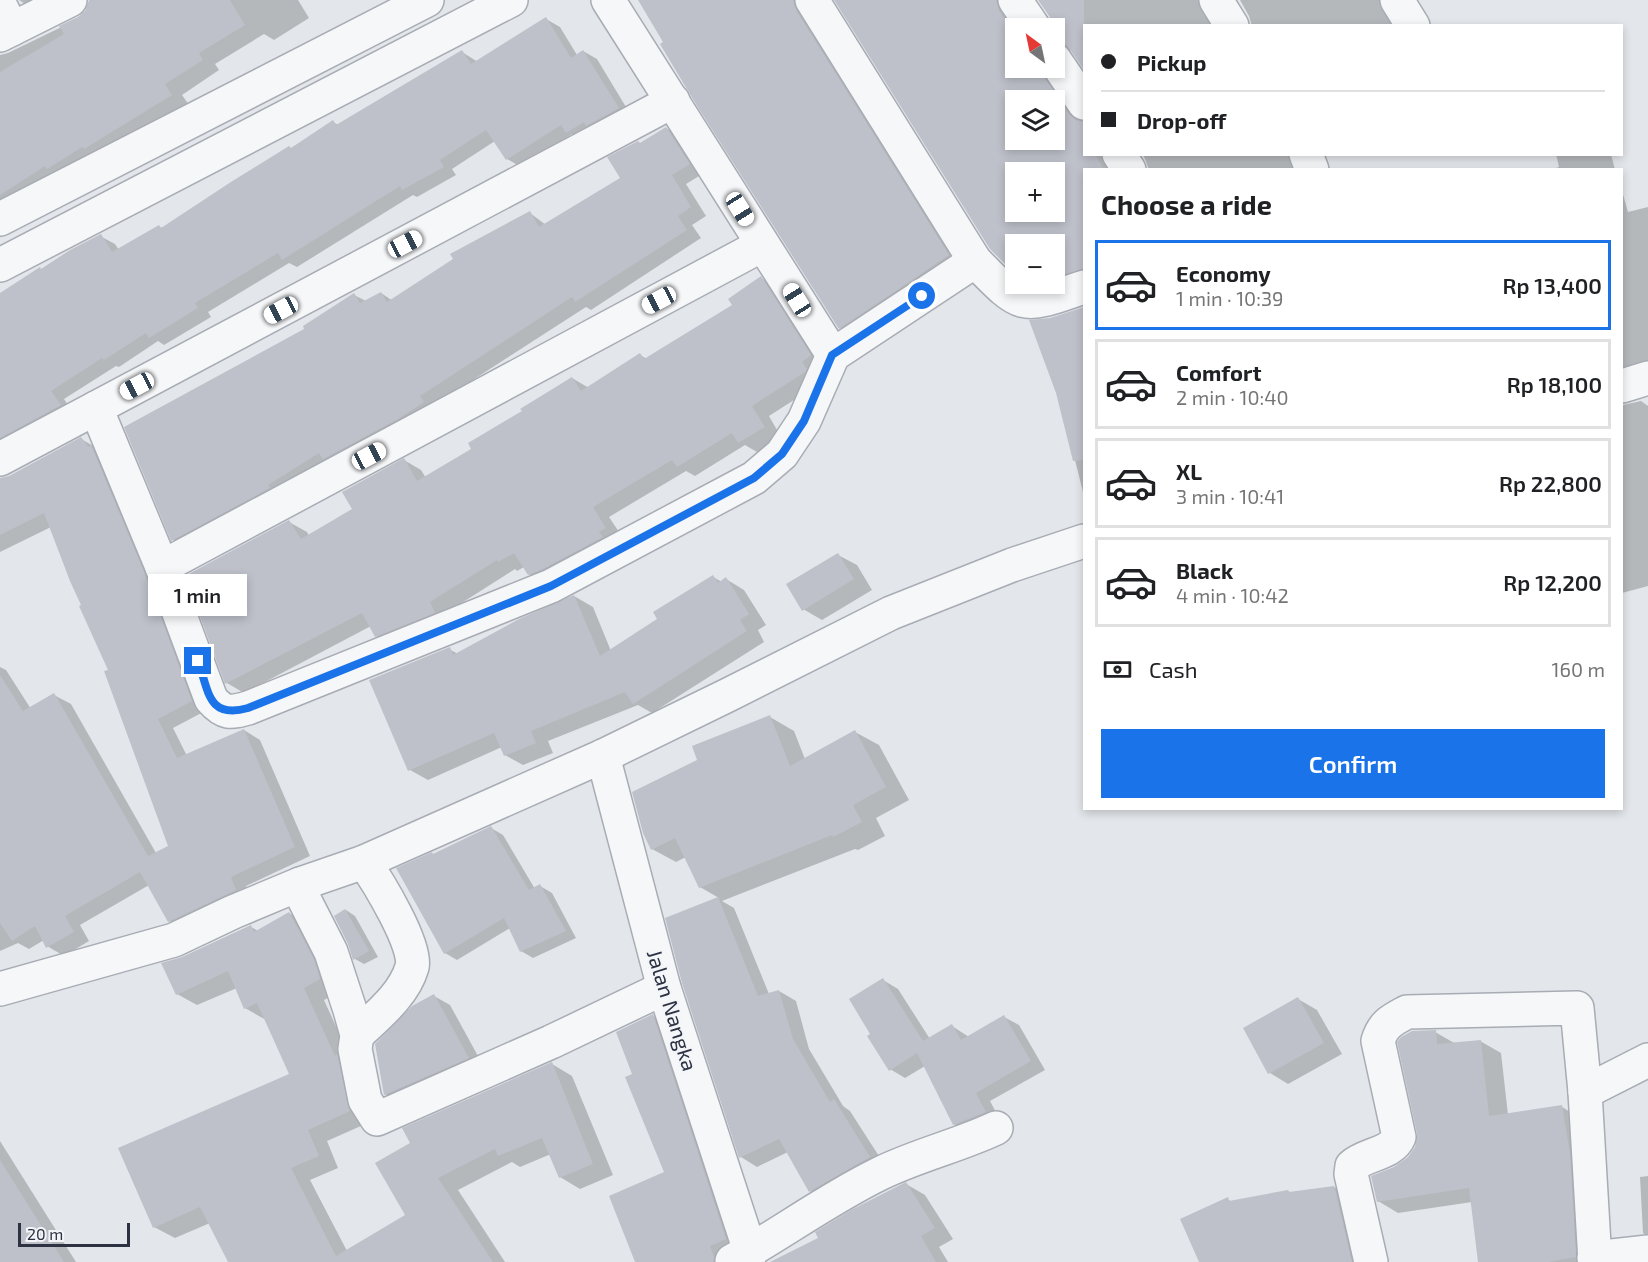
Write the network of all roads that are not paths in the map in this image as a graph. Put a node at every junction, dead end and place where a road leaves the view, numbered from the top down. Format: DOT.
graph roads {
  1 [pos="70,0"];
  2 [pos="427,0"];
  3 [pos="511,0"];
  4 [pos="608,0"];
  5 [pos="812,0"];
  6 [pos="1015,0"];
  7 [pos="1215,0"];
  8 [pos="1397,0"];
  9 [pos="1027,18"];
  10 [pos="4,23"];
  11 [pos="1231,24"];
  12 [pos="1412,24"];
  13 [pos="306,62"];
  14 [pos="1065,75"];
  15 [pos="323,97"];
  16 [pos="673,101"];
  17 [pos="1083,102"];
  18 [pos="87,174"];
  19 [pos="105,211"];
  20 [pos="0,219"];
  21 [pos="762,245"];
  22 [pos="975,261"];
  23 [pos="0,266"];
  24 [pos="1083,287"];
  25 [pos="832,355"];
  26 [pos="1648,378"];
  27 [pos="1623,386"];
  28 [pos="96,408"];
  29 [pos="0,459"];
  30 [pos="1083,541"];
  31 [pos="162,567"];
  32 [pos="603,756"];
  33 [pos="364,862"];
  34 [pos="300,884"];
  35 [pos="664,988"];
  36 [pos="0,989"];
  37 [pos="357,1035"];
  38 [pos="1648,1060"];
  39 [pos="1585,1092"];
  40 [pos="996,1128"];
  41 [pos="1648,1252"];
  42 [pos="743,1258"];
  43 [pos="1595,1260"];
  44 [pos="1371,1262"];
  1 -- 10 [label="street"];
  2 -- 13 [label="street"];
  3 -- 15 [label="street"];
  4 -- 16 [label="street"];
  5 -- 22 [label="street"];
  6 -- 9 [label="street"];
  7 -- 11 [label="street"];
  8 -- 12 [label="street"];
  13 -- 15 [label="street"];
  13 -- 18 [label="street"];
  14 -- 17 [label="street"];
  15 -- 19 [label="street"];
  16 -- 21 [label="street"];
  16 -- 28 [label="street"];
  18 -- 19 [label="street"];
  18 -- 20 [label="street"];
  19 -- 23 [label="street"];
  21 -- 25 [label="street"];
  21 -- 31 [label="street"];
  22 -- 24 [label="street"];
  22 -- 25 [label="street"];
  25 -- 31 [label="street"];
  26 -- 27 [label="street"];
  28 -- 29 [label="street"];
  28 -- 31 [label="street"];
  30 -- 32 [label="street"];
  32 -- 33 [label="street"];
  32 -- 35 [label="street, Jalan Nangka"];
  33 -- 34 [label="street"];
  33 -- 37 [label="street"];
  34 -- 36 [label="street"];
  34 -- 37 [label="street"];
  35 -- 37 [label="street"];
  35 -- 42 [label="street, Jalan Nangka"];
  38 -- 39 [label="street"];
  39 -- 43 [label="street"];
  39 -- 44 [label="street"];
  40 -- 42 [label="street"];
  41 -- 43 [label="street"];
}
